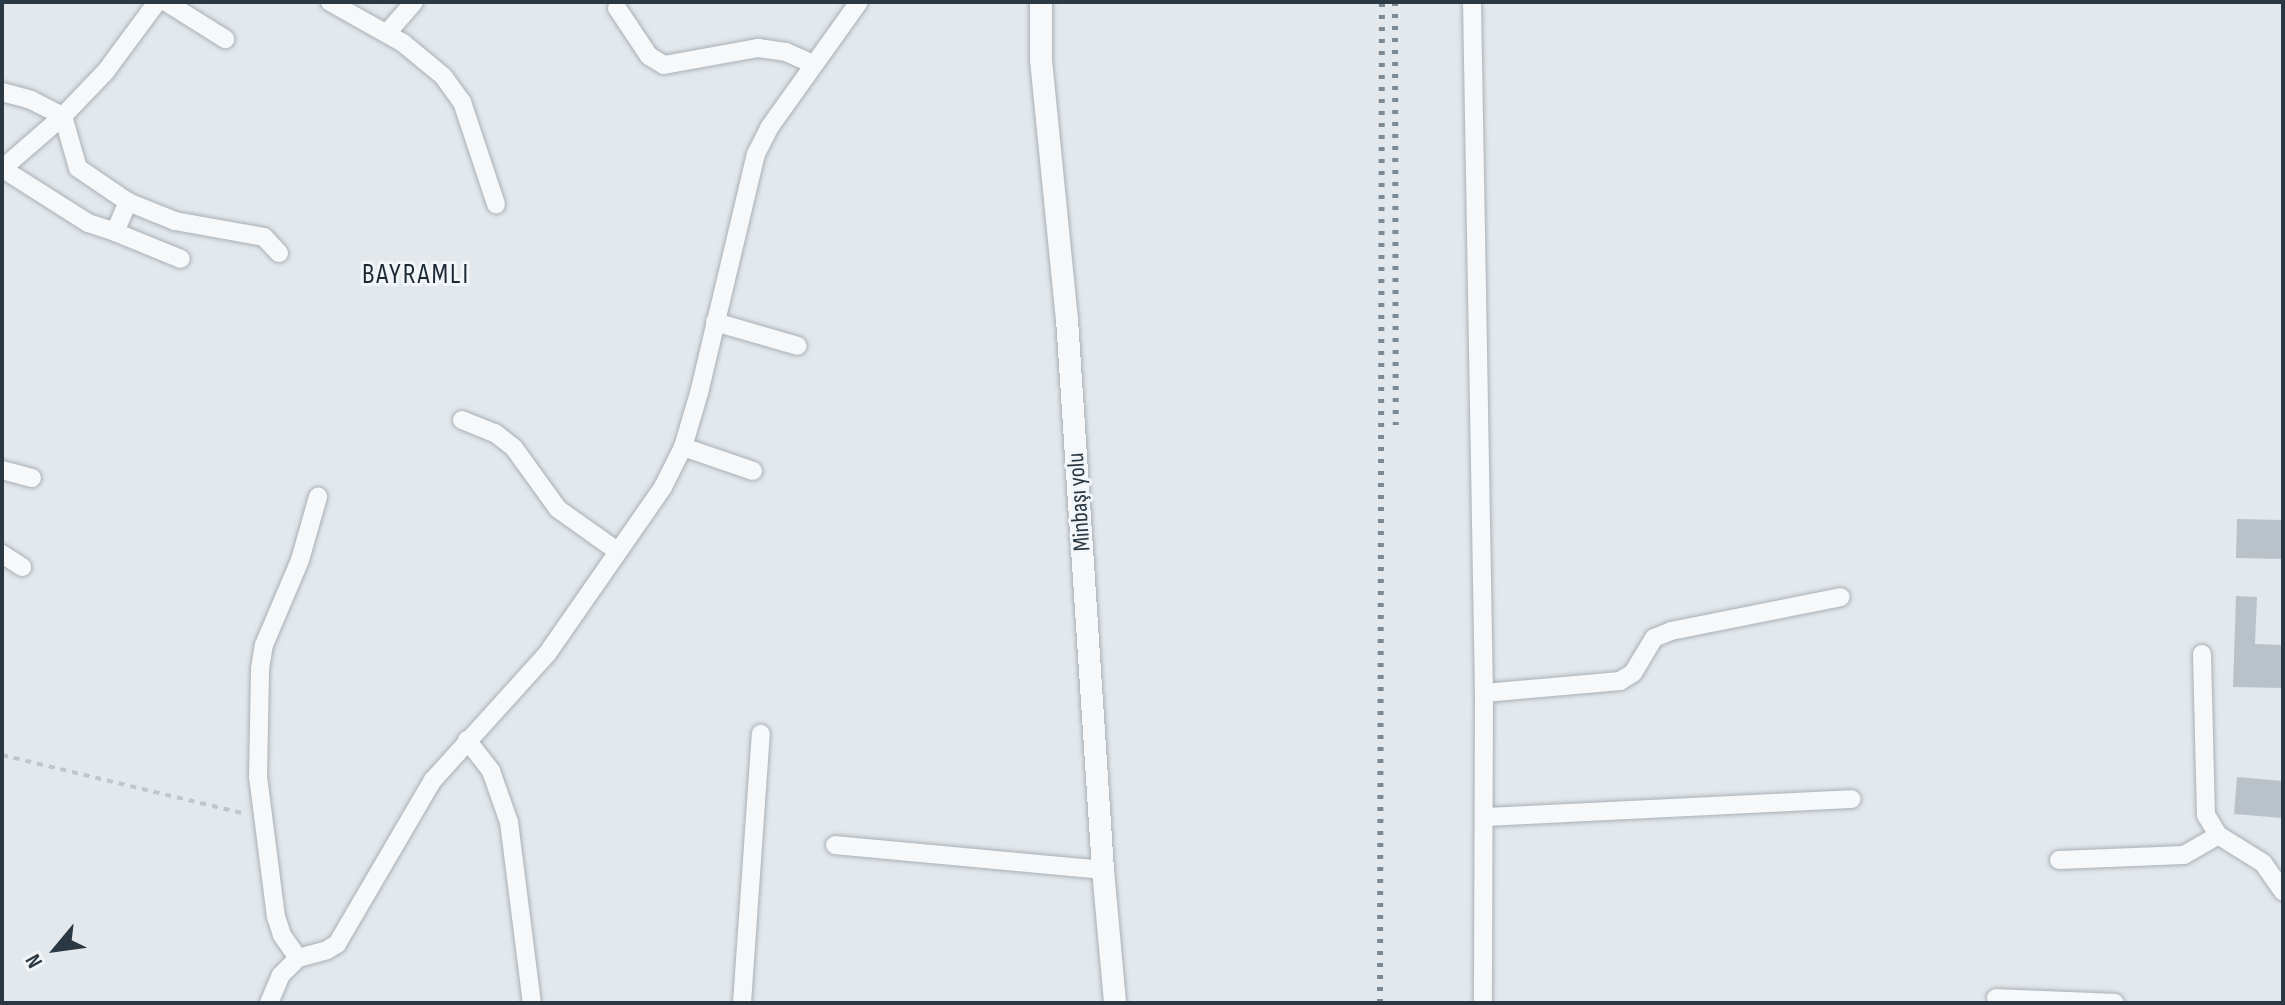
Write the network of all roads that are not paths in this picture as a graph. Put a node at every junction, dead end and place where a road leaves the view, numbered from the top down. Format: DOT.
graph roads {
  1 [pos="157,2"];
  2 [pos="166,2"];
  3 [pos="330,2"];
  4 [pos="414,2"];
  5 [pos="859,2"];
  6 [pos="1041,2"];
  7 [pos="1472,2"];
  8 [pos="617,8"];
  9 [pos="387,33"];
  10 [pos="225,39"];
  11 [pos="813,64"];
  12 [pos="2,92"];
  13 [pos="63,116"];
  14 [pos="2,169"];
  15 [pos="128,202"];
  16 [pos="496,204"];
  17 [pos="115,232"];
  18 [pos="279,253"];
  19 [pos="181,259"];
  20 [pos="715,322"];
  21 [pos="798,346"];
  22 [pos="462,420"];
  23 [pos="683,447"];
  24 [pos="2,470"];
  25 [pos="753,471"];
  26 [pos="32,478"];
  27 [pos="318,497"];
  28 [pos="617,551"];
  29 [pos="2,554"];
  30 [pos="22,567"];
  31 [pos="1841,597"];
  32 [pos="2202,654"];
  33 [pos="1484,693"];
  34 [pos="761,734"];
  35 [pos="467,740"];
  36 [pos="1852,799"];
  37 [pos="1485,817"];
  38 [pos="2218,835"];
  39 [pos="835,845"];
  40 [pos="2059,860"];
  41 [pos="1103,870"];
  42 [pos="2283,892"];
  43 [pos="298,958"];
  44 [pos="1996,998"];
  45 [pos="269,1003"];
  46 [pos="532,1003"];
  47 [pos="742,1003"];
  48 [pos="1115,1003"];
  49 [pos="1483,1003"];
  50 [pos="2115,1003"];
  1 -- 13 [label="street"];
  2 -- 10 [label="street"];
  3 -- 9 [label="street"];
  4 -- 9 [label="street"];
  5 -- 11 [label="street"];
  6 -- 41 [label="street, Minbaşı yolu"];
  7 -- 33 [label="street"];
  8 -- 11 [label="street"];
  9 -- 16 [label="street"];
  11 -- 20 [label="street"];
  12 -- 13 [label="street"];
  13 -- 14 [label="street"];
  13 -- 15 [label="street"];
  14 -- 17 [label="street"];
  15 -- 17 [label="street"];
  15 -- 18 [label="street"];
  17 -- 19 [label="street"];
  20 -- 21 [label="street"];
  20 -- 23 [label="street"];
  22 -- 28 [label="street"];
  23 -- 25 [label="street"];
  23 -- 28 [label="street"];
  24 -- 26 [label="street"];
  27 -- 43 [label="street"];
  28 -- 35 [label="street"];
  29 -- 30 [label="street"];
  31 -- 33 [label="street"];
  32 -- 38 [label="street"];
  33 -- 37 [label="street"];
  34 -- 47 [label="street"];
  35 -- 43 [label="street"];
  35 -- 46 [label="street"];
  36 -- 37 [label="street"];
  37 -- 49 [label="street"];
  38 -- 40 [label="street"];
  38 -- 42 [label="street"];
  39 -- 41 [label="street"];
  41 -- 48 [label="street, Minbaşı yolu"];
  43 -- 45 [label="street"];
  44 -- 50 [label="street"];
}
